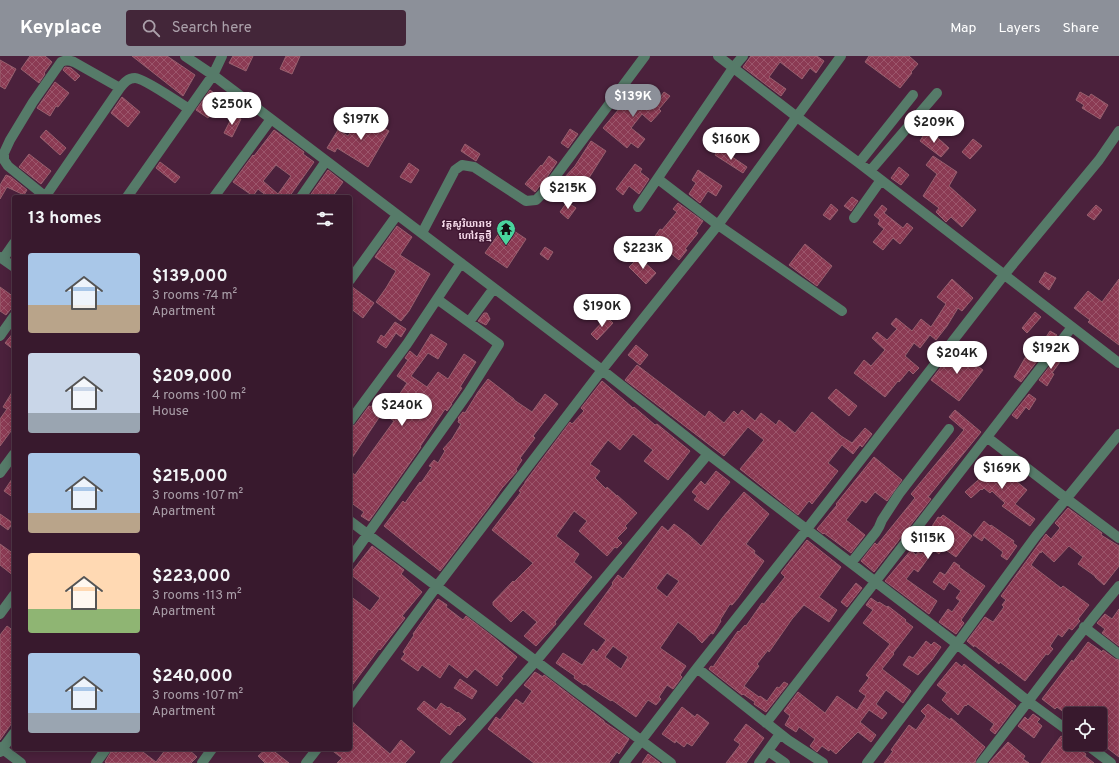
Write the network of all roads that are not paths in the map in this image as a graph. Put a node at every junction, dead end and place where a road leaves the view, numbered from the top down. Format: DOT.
graph roads {
  1 [pos="185,56"];
  2 [pos="222,56"];
  3 [pos="645,56"];
  4 [pos="718,56"];
  5 [pos="743,56"];
  6 [pos="841,56"];
  7 [pos="733,68"];
  8 [pos="213,75"];
  9 [pos="120,88"];
  10 [pos="937,93"];
  11 [pos="913,95"];
  12 [pos="189,109"];
  13 [pos="797,117"];
  14 [pos="271,119"];
  15 [pos="1119,131"];
  16 [pos="326,161"];
  17 [pos="859,163"];
  18 [pos="870,171"];
  19 [pos="658,179"];
  20 [pos="881,180"];
  21 [pos="44,195"];
  22 [pos="47,195"];
  23 [pos="128,195"];
  24 [pos="215,195"];
  25 [pos="302,195"];
  26 [pos="638,207"];
  27 [pos="397,215"];
  28 [pos="854,218"];
  29 [pos="718,225"];
  30 [pos="422,233"];
  31 [pos="12,246"];
  32 [pos="2,258"];
  33 [pos="462,263"];
  34 [pos="12,266"];
  35 [pos="1004,275"];
  36 [pos="352,277"];
  37 [pos="494,288"];
  38 [pos="437,299"];
  39 [pos="842,311"];
  40 [pos="12,319"];
  41 [pos="469,322"];
  42 [pos="1072,328"];
  43 [pos="0,336"];
  44 [pos="1119,363"];
  45 [pos="602,370"];
  46 [pos="352,418"];
  47 [pos="949,429"];
  48 [pos="1119,434"];
  49 [pos="988,438"];
  50 [pos="708,454"];
  51 [pos="12,457"];
  52 [pos="0,473"];
  53 [pos="1066,499"];
  54 [pos="352,522"];
  55 [pos="807,529"];
  56 [pos="368,534"];
  57 [pos="1119,538"];
  58 [pos="352,557"];
  59 [pos="851,563"];
  60 [pos="876,582"];
  61 [pos="437,586"];
  62 [pos="1119,586"];
  63 [pos="12,598"];
  64 [pos="0,614"];
  65 [pos="1084,627"];
  66 [pos="957,644"];
  67 [pos="1119,654"];
  68 [pos="536,661"];
  69 [pos="697,668"];
  70 [pos="352,701"];
  71 [pos="1029,702"];
  72 [pos="766,723"];
  73 [pos="1063,727"];
  74 [pos="780,734"];
  75 [pos="12,735"];
  76 [pos="641,740"];
  77 [pos="1,749"];
  78 [pos="105,751"];
  79 [pos="211,751"];
  80 [pos="315,751"];
  81 [pos="768,751"];
  82 [pos="1095,751"];
  83 [pos="21,763"];
  84 [pos="96,763"];
  85 [pos="202,763"];
  86 [pos="306,763"];
  87 [pos="445,763"];
  88 [pos="624,763"];
  89 [pos="671,763"];
  90 [pos="759,763"];
  91 [pos="785,763"];
  92 [pos="823,763"];
  93 [pos="867,763"];
  94 [pos="981,763"];
  95 [pos="1111,763"];
  1 -- 8 [label="street"];
  2 -- 8 [label="street"];
  3 -- 30 [label="street"];
  4 -- 7 [label="street"];
  5 -- 7 [label="street"];
  6 -- 13 [label="street"];
  7 -- 13 [label="street"];
  7 -- 19 [label="street"];
  8 -- 12 [label="street"];
  8 -- 14 [label="street"];
  9 -- 12 [label="street"];
  9 -- 21 [label="street"];
  9 -- 22 [label="street"];
  10 -- 18 [label="street"];
  11 -- 17 [label="street"];
  12 -- 23 [label="street"];
  13 -- 17 [label="street"];
  13 -- 29 [label="street"];
  14 -- 16 [label="street"];
  14 -- 24 [label="street"];
  15 -- 35 [label="street"];
  16 -- 25 [label="street"];
  16 -- 27 [label="street"];
  17 -- 18 [label="street"];
  18 -- 20 [label="street"];
  19 -- 26 [label="street"];
  19 -- 29 [label="street"];
  20 -- 28 [label="street"];
  20 -- 35 [label="street"];
  27 -- 30 [label="street"];
  27 -- 36 [label="street"];
  29 -- 39 [label="street"];
  29 -- 45 [label="street"];
  30 -- 33 [label="street"];
  31 -- 32 [label="street"];
  32 -- 34 [label="street"];
  33 -- 37 [label="street"];
  33 -- 38 [label="street"];
  35 -- 42 [label="street"];
  35 -- 55 [label="street"];
  37 -- 41 [label="street"];
  37 -- 45 [label="street"];
  38 -- 41 [label="street"];
  38 -- 46 [label="street"];
  40 -- 43 [label="street"];
  41 -- 56 [label="street"];
  42 -- 44 [label="street"];
  42 -- 49 [label="street"];
  45 -- 50 [label="street"];
  45 -- 61 [label="street"];
  47 -- 59 [label="street"];
  48 -- 53 [label="street"];
  49 -- 53 [label="street"];
  49 -- 60 [label="street"];
  50 -- 55 [label="street"];
  50 -- 68 [label="street"];
  51 -- 52 [label="street"];
  53 -- 57 [label="street"];
  53 -- 66 [label="street"];
  54 -- 56 [label="street"];
  55 -- 59 [label="street"];
  55 -- 69 [label="street"];
  56 -- 58 [label="street"];
  56 -- 61 [label="street"];
  59 -- 60 [label="street"];
  60 -- 66 [label="street"];
  60 -- 72 [label="street"];
  61 -- 68 [label="street"];
  61 -- 70 [label="street"];
  62 -- 65 [label="street"];
  63 -- 64 [label="street"];
  65 -- 67 [label="street"];
  65 -- 71 [label="street"];
  66 -- 71 [label="street"];
  66 -- 93 [label="street"];
  68 -- 76 [label="street"];
  68 -- 87 [label="street"];
  69 -- 72 [label="street"];
  69 -- 76 [label="street"];
  71 -- 73 [label="street"];
  71 -- 94 [label="street"];
  72 -- 74 [label="street"];
  74 -- 81 [label="street"];
  74 -- 92 [label="street"];
  75 -- 77 [label="street"];
  76 -- 88 [label="street"];
  76 -- 89 [label="street"];
  77 -- 83 [label="street"];
  78 -- 84 [label="street"];
  79 -- 85 [label="street"];
  80 -- 86 [label="street"];
  81 -- 90 [label="street"];
  81 -- 91 [label="street"];
  82 -- 95 [label="street"];
}
